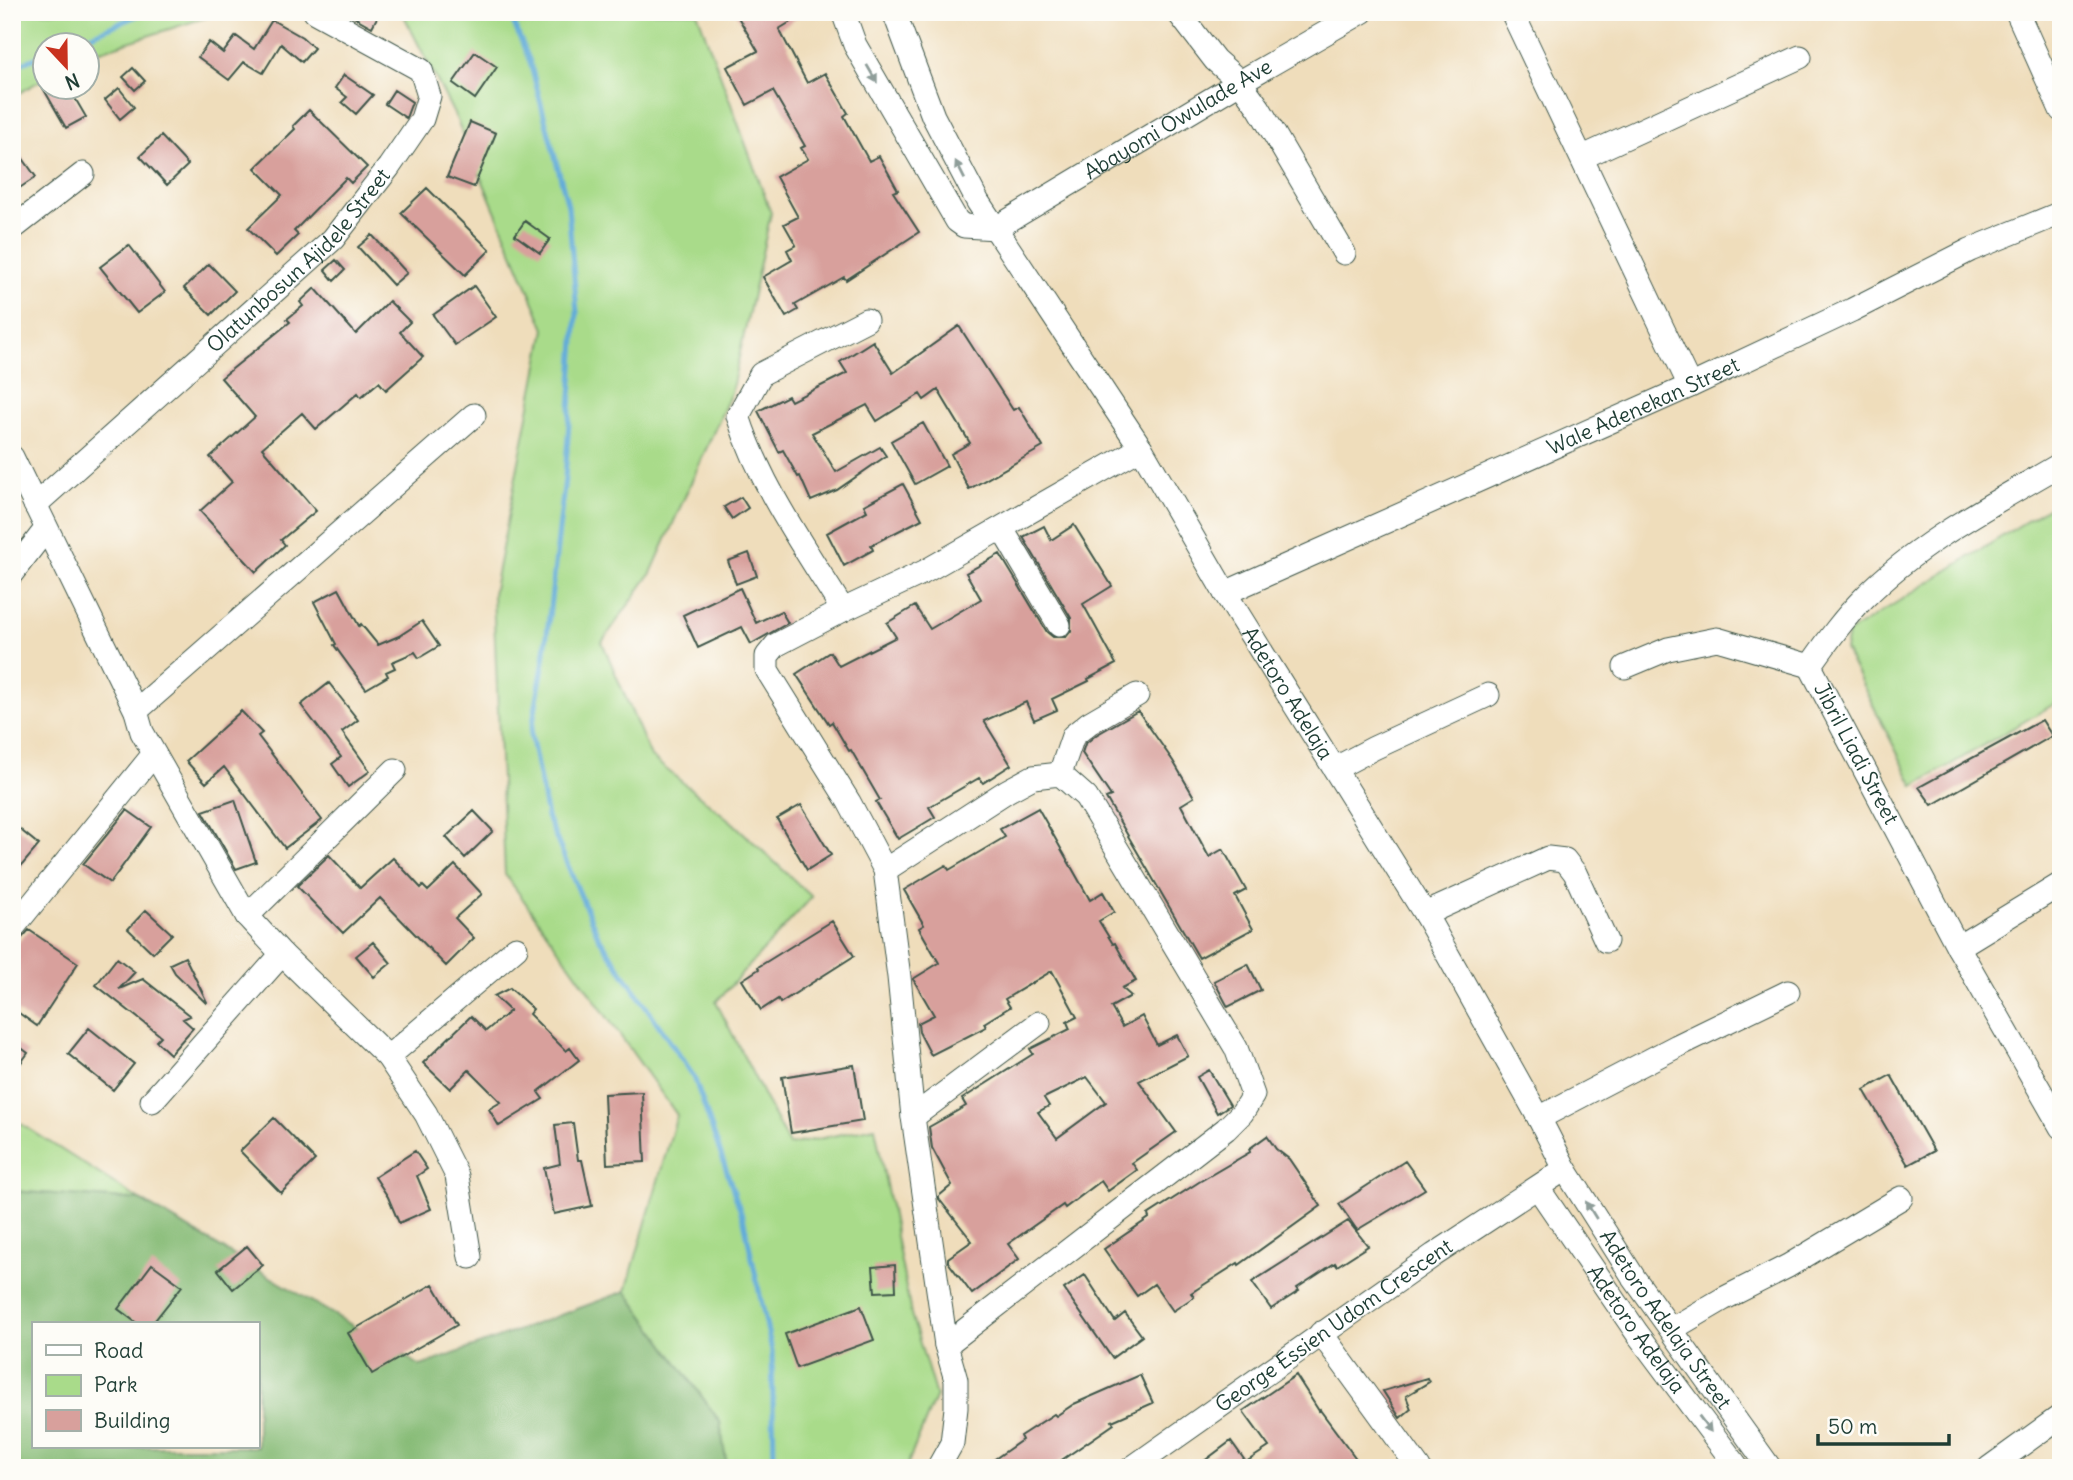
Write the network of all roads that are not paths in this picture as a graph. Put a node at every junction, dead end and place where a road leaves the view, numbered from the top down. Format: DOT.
graph roads {
  1 [pos="315,12"];
  2 [pos="842,12"];
  3 [pos="894,12"];
  4 [pos="1178,12"];
  5 [pos="1362,12"];
  6 [pos="1512,12"];
  7 [pos="2017,12"];
  8 [pos="1800,57"];
  9 [pos="1240,82"];
  10 [pos="2061,110"];
  11 [pos="1583,157"];
  12 [pos="83,174"];
  13 [pos="2061,213"];
  14 [pos="996,228"];
  15 [pos="12,229"];
  16 [pos="1344,253"];
  17 [pos="866,320"];
  18 [pos="1690,386"];
  19 [pos="474,415"];
  20 [pos="1141,449"];
  21 [pos="12,457"];
  22 [pos="2061,464"];
  23 [pos="36,505"];
  24 [pos="46,529"];
  25 [pos="1002,529"];
  26 [pos="12,573"];
  27 [pos="1225,593"];
  28 [pos="843,610"];
  29 [pos="1059,625"];
  30 [pos="1810,666"];
  31 [pos="1625,667"];
  32 [pos="1137,695"];
  33 [pos="1488,695"];
  34 [pos="136,711"];
  35 [pos="153,755"];
  36 [pos="1336,768"];
  37 [pos="395,770"];
  38 [pos="1060,774"];
  39 [pos="885,870"];
  40 [pos="2061,884"];
  41 [pos="1424,914"];
  42 [pos="247,916"];
  43 [pos="12,929"];
  44 [pos="1606,941"];
  45 [pos="1958,947"];
  46 [pos="516,948"];
  47 [pos="282,954"];
  48 [pos="1788,992"];
  49 [pos="1039,1023"];
  50 [pos="388,1057"];
  51 [pos="152,1101"];
  52 [pos="2054,1101"];
  53 [pos="913,1117"];
  54 [pos="1539,1118"];
  55 [pos="2061,1127"];
  56 [pos="1565,1169"];
  57 [pos="1538,1188"];
  58 [pos="1901,1198"];
  59 [pos="470,1256"];
  60 [pos="1672,1329"];
  61 [pos="1321,1333"];
  62 [pos="946,1345"];
  63 [pos="2061,1416"];
  64 [pos="938,1468"];
  65 [pos="1132,1468"];
  66 [pos="1419,1468"];
  67 [pos="1738,1468"];
  68 [pos="1770,1468"];
  69 [pos="1989,1468"];
  1 -- 23 [label="street, Olatunbosun Ajidele Street"];
  2 -- 14 [label="street, one-way"];
  14 -- 3 [label="street, Adetoro Adelaja, one-way"];
  4 -- 9 [label="street"];
  5 -- 9 [label="street, Abayomi Owulade Ave"];
  6 -- 11 [label="street"];
  7 -- 10 [label="street"];
  8 -- 11 [label="street"];
  9 -- 14 [label="street, Abayomi Owulade Ave"];
  9 -- 16 [label="street"];
  11 -- 18 [label="street"];
  12 -- 15 [label="street"];
  13 -- 18 [label="street, Wale Adenekan Street"];
  14 -- 20 [label="street, Adetoro Adelaja"];
  17 -- 28 [label="street"];
  18 -- 27 [label="street, Wale Adenekan Street"];
  19 -- 34 [label="street"];
  20 -- 25 [label="street"];
  20 -- 27 [label="street, Adetoro Adelaja"];
  21 -- 23 [label="street"];
  22 -- 30 [label="street, Jibril Liadi Street"];
  23 -- 24 [label="street"];
  24 -- 26 [label="street"];
  24 -- 34 [label="street"];
  25 -- 28 [label="street"];
  25 -- 29 [label="street"];
  27 -- 36 [label="street, Adetoro Adelaja"];
  28 -- 39 [label="street"];
  30 -- 31 [label="street"];
  30 -- 45 [label="street, Jibril Liadi Street"];
  32 -- 38 [label="street"];
  33 -- 36 [label="street"];
  34 -- 35 [label="street"];
  35 -- 42 [label="street"];
  35 -- 43 [label="street"];
  36 -- 41 [label="street, Adetoro Adelaja"];
  37 -- 42 [label="street"];
  38 -- 39 [label="street"];
  38 -- 62 [label="street"];
  39 -- 53 [label="street"];
  40 -- 45 [label="street"];
  41 -- 44 [label="street"];
  41 -- 54 [label="street, Adetoro Adelaja"];
  42 -- 47 [label="street"];
  45 -- 52 [label="street, Jibril Liadi Street"];
  46 -- 50 [label="street"];
  47 -- 50 [label="street"];
  47 -- 51 [label="street"];
  48 -- 54 [label="street"];
  49 -- 53 [label="street"];
  50 -- 59 [label="street"];
  52 -- 55 [label="street, Jibril Liadi Street"];
  53 -- 62 [label="street"];
  54 -- 56 [label="street, Adetoro Adelaja"];
  56 -- 57 [label="street, George Essien Udom Crescent"];
  60 -- 56 [label="street, Adetoro Adelaja Street, one-way"];
  57 -- 61 [label="street, George Essien Udom Crescent"];
  57 -- 67 [label="street, Adetoro Adelaja, one-way"];
  58 -- 60 [label="street"];
  60 -- 68 [label="street, Adetoro Adelaja Street"];
  61 -- 65 [label="street, George Essien Udom Crescent"];
  61 -- 66 [label="street"];
  62 -- 64 [label="street"];
  63 -- 69 [label="street"];
}
